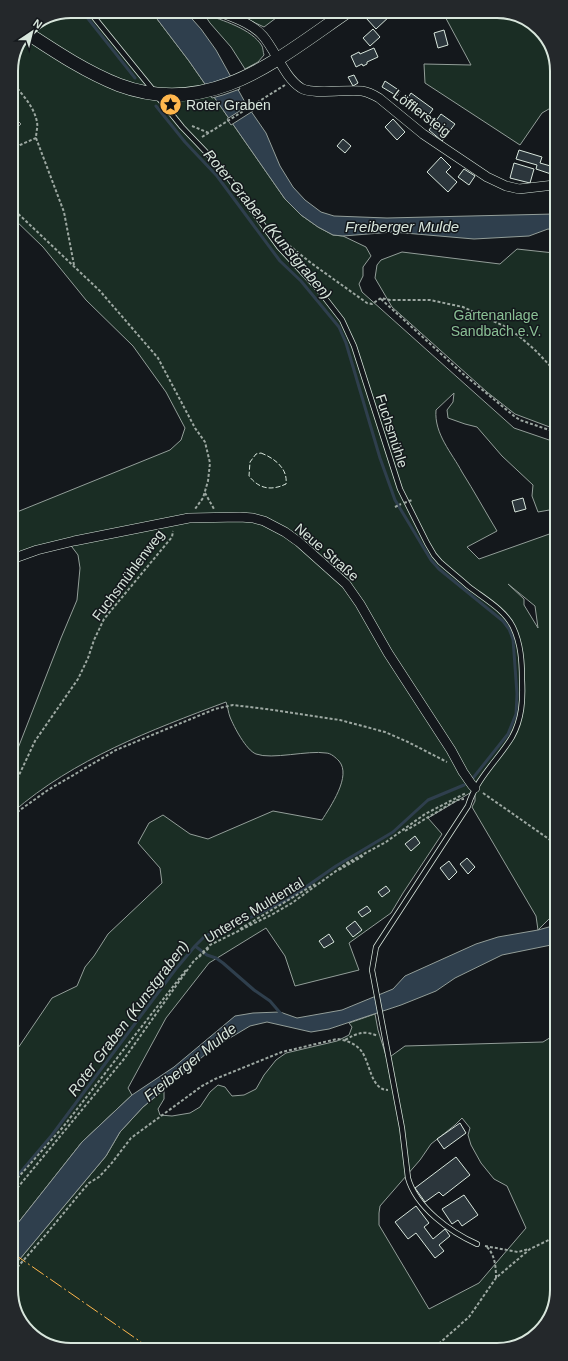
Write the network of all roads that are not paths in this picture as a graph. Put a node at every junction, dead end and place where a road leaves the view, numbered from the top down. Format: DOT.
graph roads {
  1 [pos="95,18"];
  2 [pos="233,18"];
  3 [pos="338,18"];
  4 [pos="32,36"];
  5 [pos="273,62"];
  6 [pos="161,94"];
  7 [pos="550,185"];
  8 [pos="18,557"];
  9 [pos="475,788"];
  10 [pos="477,1244"];
  1 -- 6 [label="lane, Fuchsmühle"];
  2 -- 5 [label="street, Löfflersteig"];
  3 -- 5 [label="street"];
  4 -- 6 [label="street"];
  5 -- 6 [label="street"];
  5 -- 7 [label="street, Löfflersteig"];
  6 -- 9 [label="lane, Fuchsmühle"];
  8 -- 9 [label="street, Neue Straße"];
  9 -- 10 [label="lane, Fuchsmühle"];
}
